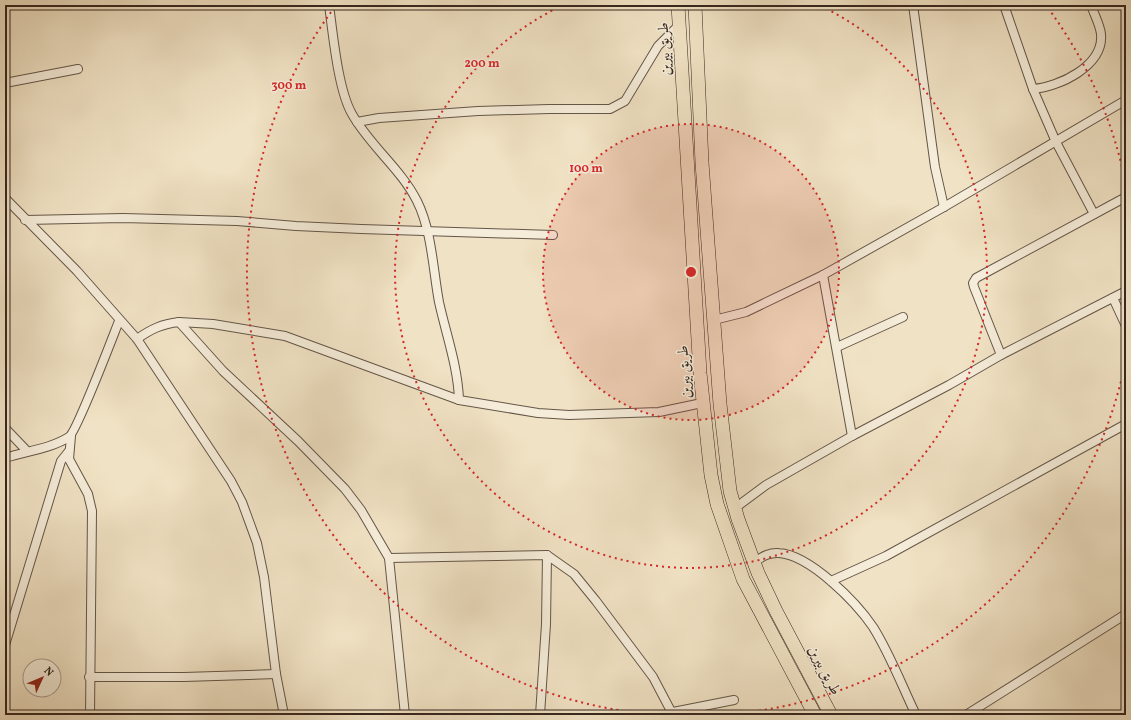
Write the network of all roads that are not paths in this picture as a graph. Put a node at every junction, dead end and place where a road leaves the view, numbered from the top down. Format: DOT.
graph roads {
  1 [pos="329,5"];
  2 [pos="678,5"];
  3 [pos="695,5"];
  4 [pos="913,5"];
  5 [pos="1004,5"];
  6 [pos="1091,5"];
  7 [pos="679,25"];
  8 [pos="78,68"];
  9 [pos="5,83"];
  10 [pos="1033,89"];
  11 [pos="1126,100"];
  12 [pos="357,122"];
  13 [pos="1056,142"];
  14 [pos="1126,196"];
  15 [pos="5,198"];
  16 [pos="944,207"];
  17 [pos="1094,214"];
  18 [pos="25,220"];
  19 [pos="706,223"];
  20 [pos="690,224"];
  21 [pos="427,232"];
  22 [pos="553,235"];
  23 [pos="823,275"];
  24 [pos="1126,291"];
  25 [pos="1113,298"];
  26 [pos="903,318"];
  27 [pos="714,320"];
  28 [pos="119,321"];
  29 [pos="179,322"];
  30 [pos="1126,326"];
  31 [pos="137,339"];
  32 [pos="837,347"];
  33 [pos="1002,355"];
  34 [pos="459,400"];
  35 [pos="702,403"];
  36 [pos="1126,424"];
  37 [pos="5,428"];
  38 [pos="71,436"];
  39 [pos="852,436"];
  40 [pos="27,451"];
  41 [pos="69,451"];
  42 [pos="5,458"];
  43 [pos="735,508"];
  44 [pos="547,555"];
  45 [pos="389,558"];
  46 [pos="754,562"];
  47 [pos="831,581"];
  48 [pos="1126,614"];
  49 [pos="5,645"];
  50 [pos="276,674"];
  51 [pos="89,677"];
  52 [pos="734,700"];
  53 [pos="673,714"];
  54 [pos="90,715"];
  55 [pos="284,715"];
  56 [pos="405,715"];
  57 [pos="540,715"];
  58 [pos="815,715"];
  59 [pos="830,715"];
  60 [pos="916,715"];
  61 [pos="966,715"];
  1 -- 12 [label="street"];
  2 -- 7 [label="main road, طريق بيرين"];
  3 -- 19 [label="main road, طريق بيرين"];
  4 -- 16 [label="street"];
  5 -- 10 [label="street"];
  6 -- 10 [label="street"];
  7 -- 12 [label="street"];
  7 -- 20 [label="main road, طريق بيرين"];
  8 -- 9 [label="street"];
  10 -- 13 [label="street"];
  11 -- 13 [label="street"];
  12 -- 21 [label="street"];
  13 -- 16 [label="street"];
  13 -- 17 [label="street"];
  14 -- 17 [label="street"];
  15 -- 18 [label="street"];
  16 -- 23 [label="street"];
  17 -- 33 [label="street"];
  18 -- 21 [label="street"];
  18 -- 28 [label="street"];
  19 -- 20 [label="main road"];
  19 -- 27 [label="main road, طريق بيرين"];
  20 -- 35 [label="main road, طريق بيرين"];
  21 -- 22 [label="street"];
  21 -- 34 [label="street"];
  23 -- 27 [label="street"];
  23 -- 32 [label="street"];
  24 -- 25 [label="street"];
  25 -- 30 [label="street"];
  25 -- 33 [label="street"];
  26 -- 32 [label="street"];
  27 -- 43 [label="main road, طريق بيرين"];
  28 -- 31 [label="street"];
  28 -- 38 [label="street"];
  29 -- 31 [label="street"];
  29 -- 34 [label="street"];
  29 -- 45 [label="street"];
  31 -- 50 [label="street"];
  32 -- 39 [label="street"];
  33 -- 39 [label="street"];
  34 -- 35 [label="street"];
  35 -- 58 [label="main road, طريق بيرين"];
  36 -- 47 [label="street"];
  37 -- 40 [label="street"];
  38 -- 40 [label="street"];
  38 -- 41 [label="street"];
  39 -- 43 [label="street"];
  40 -- 42 [label="street"];
  41 -- 49 [label="street"];
  41 -- 51 [label="street"];
  43 -- 46 [label="main road, طريق بيرين"];
  44 -- 45 [label="street"];
  44 -- 53 [label="street"];
  44 -- 57 [label="street"];
  45 -- 56 [label="street"];
  46 -- 47 [label="street"];
  46 -- 59 [label="main road, طريق بيرين"];
  47 -- 60 [label="street"];
  48 -- 61 [label="street"];
  50 -- 51 [label="street"];
  50 -- 55 [label="street"];
  51 -- 54 [label="street"];
  52 -- 53 [label="street"];
}
